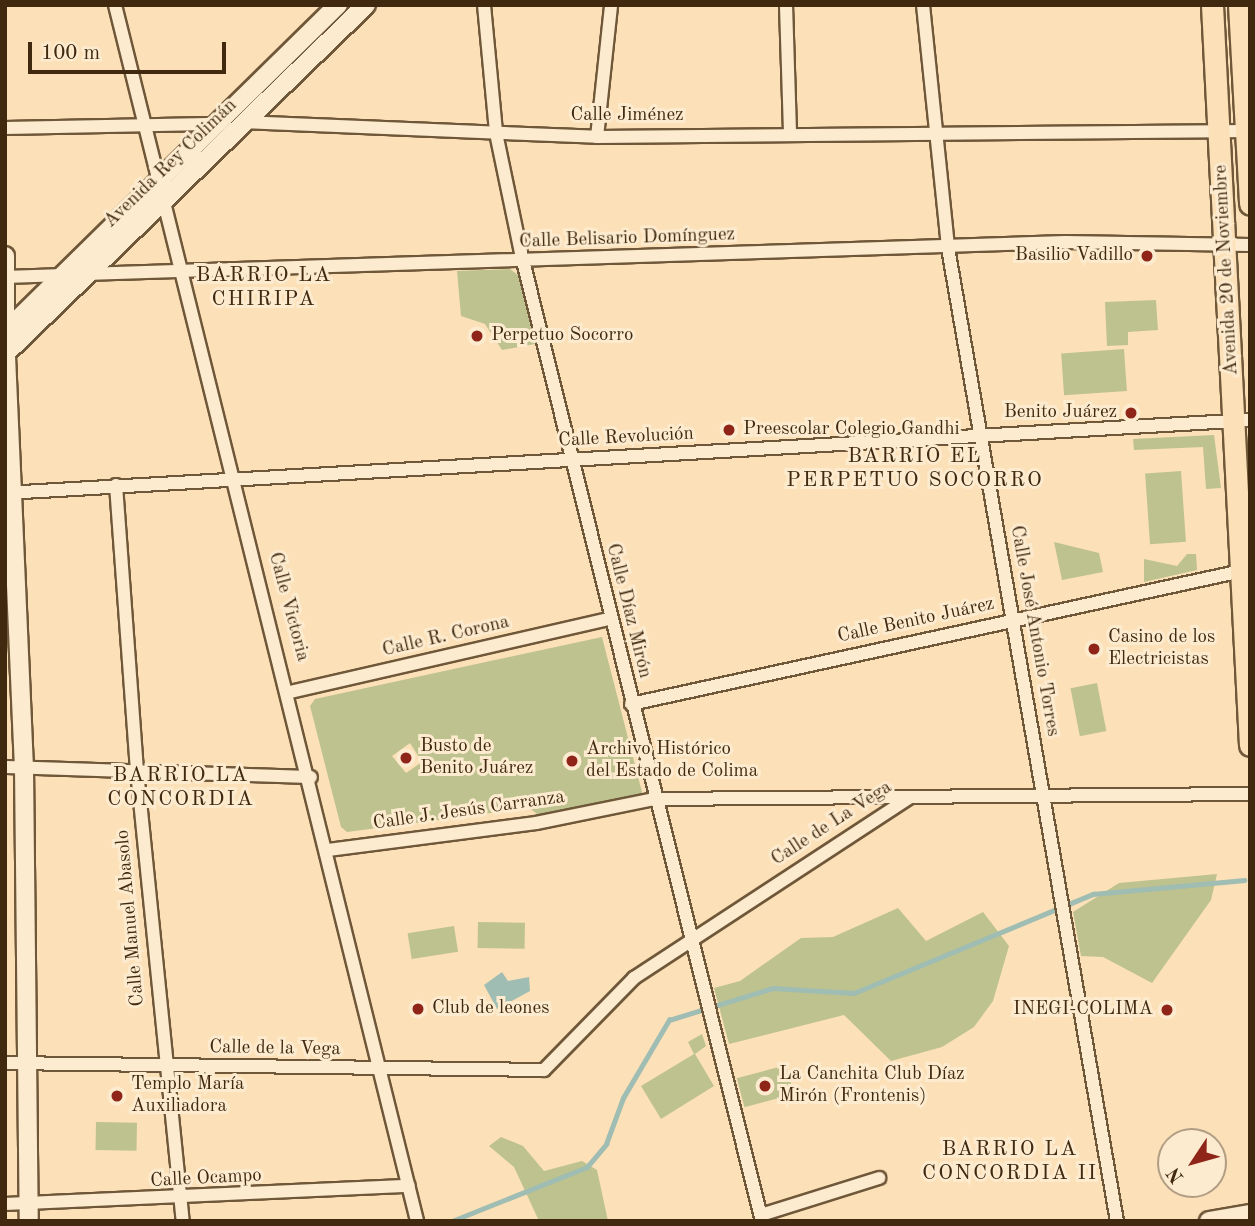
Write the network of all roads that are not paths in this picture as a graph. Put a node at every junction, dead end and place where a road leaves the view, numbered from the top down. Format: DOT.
graph roads {
  1 [pos="116,5"];
  2 [pos="338,5"];
  3 [pos="366,5"];
  4 [pos="484,5"];
  5 [pos="611,5"];
  6 [pos="786,5"];
  7 [pos="923,5"];
  8 [pos="1212,5"];
  9 [pos="1239,5"];
  10 [pos="146,122"];
  11 [pos="245,122"];
  12 [pos="217,124"];
  13 [pos="5,128"];
  14 [pos="1220,131"];
  15 [pos="1248,131"];
  16 [pos="496,132"];
  17 [pos="933,134"];
  18 [pos="790,135"];
  19 [pos="597,136"];
  20 [pos="159,180"];
  21 [pos="164,200"];
  22 [pos="1250,204"];
  23 [pos="1227,242"];
  24 [pos="1250,245"];
  25 [pos="948,248"];
  26 [pos="5,256"];
  27 [pos="523,261"];
  28 [pos="182,272"];
  29 [pos="88,274"];
  30 [pos="63,275"];
  31 [pos="6,277"];
  32 [pos="5,331"];
  33 [pos="6,353"];
  34 [pos="1242,421"];
  35 [pos="981,437"];
  36 [pos="571,460"];
  37 [pos="234,475"];
  38 [pos="116,485"];
  39 [pos="10,492"];
  40 [pos="1245,570"];
  41 [pos="610,619"];
  42 [pos="1011,620"];
  43 [pos="290,692"];
  44 [pos="631,704"];
  45 [pos="1250,745"];
  46 [pos="5,767"];
  47 [pos="24,767"];
  48 [pos="137,771"];
  49 [pos="311,778"];
  50 [pos="1250,794"];
  51 [pos="1045,796"];
  52 [pos="909,798"];
  53 [pos="654,799"];
  54 [pos="328,850"];
  55 [pos="689,939"];
  56 [pos="5,1063"];
  57 [pos="26,1063"];
  58 [pos="164,1067"];
  59 [pos="381,1070"];
  60 [pos="544,1070"];
  61 [pos="879,1178"];
  62 [pos="409,1186"];
  63 [pos="181,1201"];
  64 [pos="5,1204"];
  65 [pos="29,1212"];
  66 [pos="1250,1214"];
  67 [pos="762,1218"];
  68 [pos="183,1221"];
  69 [pos="417,1221"];
  70 [pos="1117,1221"];
  71 [pos="1209,1221"];
  1 -- 10 [label="street, Calle Victoria"];
  2 -- 12 [label="street, Avenida Rey Colimán"];
  3 -- 11 [label="street, Avenida Rey Colimán"];
  4 -- 16 [label="street, Calle Díaz Mirón"];
  5 -- 19 [label="street"];
  6 -- 18 [label="street"];
  7 -- 17 [label="street, Calle José Antonio Torres"];
  8 -- 14 [label="main road, Avenida 20 de Noviembre"];
  9 -- 15 [label="main road, Avenida 20 de Noviembre"];
  10 -- 12 [label="street, Calle Jiménez"];
  10 -- 13 [label="street, Calle Jiménez"];
  10 -- 20 [label="street, Calle Victoria"];
  11 -- 12 [label="street, Calle Jiménez"];
  11 -- 16 [label="street, Calle Jiménez"];
  11 -- 21 [label="street, Avenida Rey Colimán"];
  12 -- 20 [label="street, Avenida Rey Colimán"];
  14 -- 15 [label="street, Calle Jiménez"];
  14 -- 17 [label="street, Calle Jiménez"];
  14 -- 23 [label="main road, Avenida 20 de Noviembre"];
  15 -- 22 [label="main road, Avenida 20 de Noviembre"];
  16 -- 19 [label="street, Calle Jiménez"];
  16 -- 27 [label="street, Calle Díaz Mirón"];
  17 -- 18 [label="street, Calle Jiménez"];
  17 -- 25 [label="street, Calle José Antonio Torres"];
  18 -- 19 [label="street, Calle Jiménez"];
  20 -- 21 [label="street, Calle Victoria"];
  20 -- 30 [label="street, Avenida Rey Colimán"];
  21 -- 28 [label="street, Calle Victoria"];
  21 -- 29 [label="street, Avenida Rey Colimán"];
  23 -- 24 [label="street, Calle Belisario Domínguez"];
  23 -- 25 [label="street, Calle Belisario Domínguez"];
  23 -- 34 [label="main road, Avenida 20 de Noviembre"];
  25 -- 27 [label="street, Calle Belisario Domínguez"];
  25 -- 35 [label="street, Calle José Antonio Torres"];
  26 -- 31 [label="street"];
  27 -- 28 [label="street, Calle Belisario Domínguez"];
  27 -- 36 [label="street, Calle Díaz Mirón"];
  28 -- 29 [label="street, Calle Belisario Domínguez"];
  28 -- 37 [label="street, Calle Victoria"];
  29 -- 30 [label="street, Calle Belisario Domínguez"];
  29 -- 33 [label="street, Avenida Rey Colimán"];
  30 -- 31 [label="street, Calle Belisario Domínguez"];
  30 -- 32 [label="street, Avenida Rey Colimán"];
  31 -- 32 [label="street"];
  32 -- 33 [label="street"];
  33 -- 39 [label="street"];
  34 -- 35 [label="street, Calle Revolución"];
  34 -- 40 [label="main road, Avenida 20 de Noviembre"];
  35 -- 36 [label="street, Calle Revolución"];
  35 -- 42 [label="street, Calle José Antonio Torres"];
  36 -- 37 [label="street, Calle Revolución"];
  36 -- 41 [label="street, Calle Díaz Mirón"];
  37 -- 38 [label="street, Calle Revolución"];
  37 -- 43 [label="street, Calle Victoria"];
  38 -- 39 [label="street, Calle Revolución"];
  38 -- 48 [label="street, Calle Manuel Abasolo"];
  39 -- 47 [label="street"];
  40 -- 42 [label="street, Calle Benito Juárez"];
  40 -- 45 [label="main road, Avenida 20 de Noviembre"];
  41 -- 43 [label="street, Calle R. Corona"];
  41 -- 44 [label="street, Calle Díaz Mirón"];
  42 -- 44 [label="street, Calle Benito Juárez"];
  42 -- 51 [label="street, Calle José Antonio Torres"];
  43 -- 49 [label="street, Calle Victoria"];
  44 -- 53 [label="street, Calle Díaz Mirón"];
  46 -- 47 [label="street"];
  47 -- 48 [label="street"];
  47 -- 57 [label="street"];
  48 -- 49 [label="street"];
  48 -- 58 [label="street, Calle Manuel Abasolo"];
  49 -- 54 [label="street, Calle Victoria"];
  50 -- 51 [label="street, Calle de La Vega"];
  51 -- 52 [label="street, Calle de La Vega"];
  51 -- 70 [label="street, Calle José Antonio Torres"];
  52 -- 53 [label="street, Calle J. Jesús Carranza"];
  52 -- 55 [label="street, Calle de La Vega"];
  53 -- 54 [label="street, Calle J. Jesús Carranza"];
  53 -- 55 [label="street, Calle Díaz Mirón"];
  54 -- 59 [label="street, Calle Victoria"];
  55 -- 60 [label="street, Calle de La Vega"];
  55 -- 67 [label="street, Calle Díaz Mirón"];
  56 -- 57 [label="street, Calle de la Vega"];
  57 -- 58 [label="street, Calle de la Vega"];
  57 -- 65 [label="street"];
  58 -- 59 [label="street, Calle de la Vega"];
  58 -- 63 [label="street, Calle Manuel Abasolo"];
  59 -- 60 [label="street, Calle de la Vega"];
  59 -- 62 [label="street, Calle Victoria"];
  61 -- 67 [label="street"];
  62 -- 63 [label="street, Calle Ocampo"];
  62 -- 69 [label="street, Calle Victoria"];
  63 -- 65 [label="street, Calle Ocampo"];
  63 -- 68 [label="street, Calle Manuel Abasolo"];
  64 -- 65 [label="street, Calle Ocampo"];
  66 -- 71 [label="street"];
}
